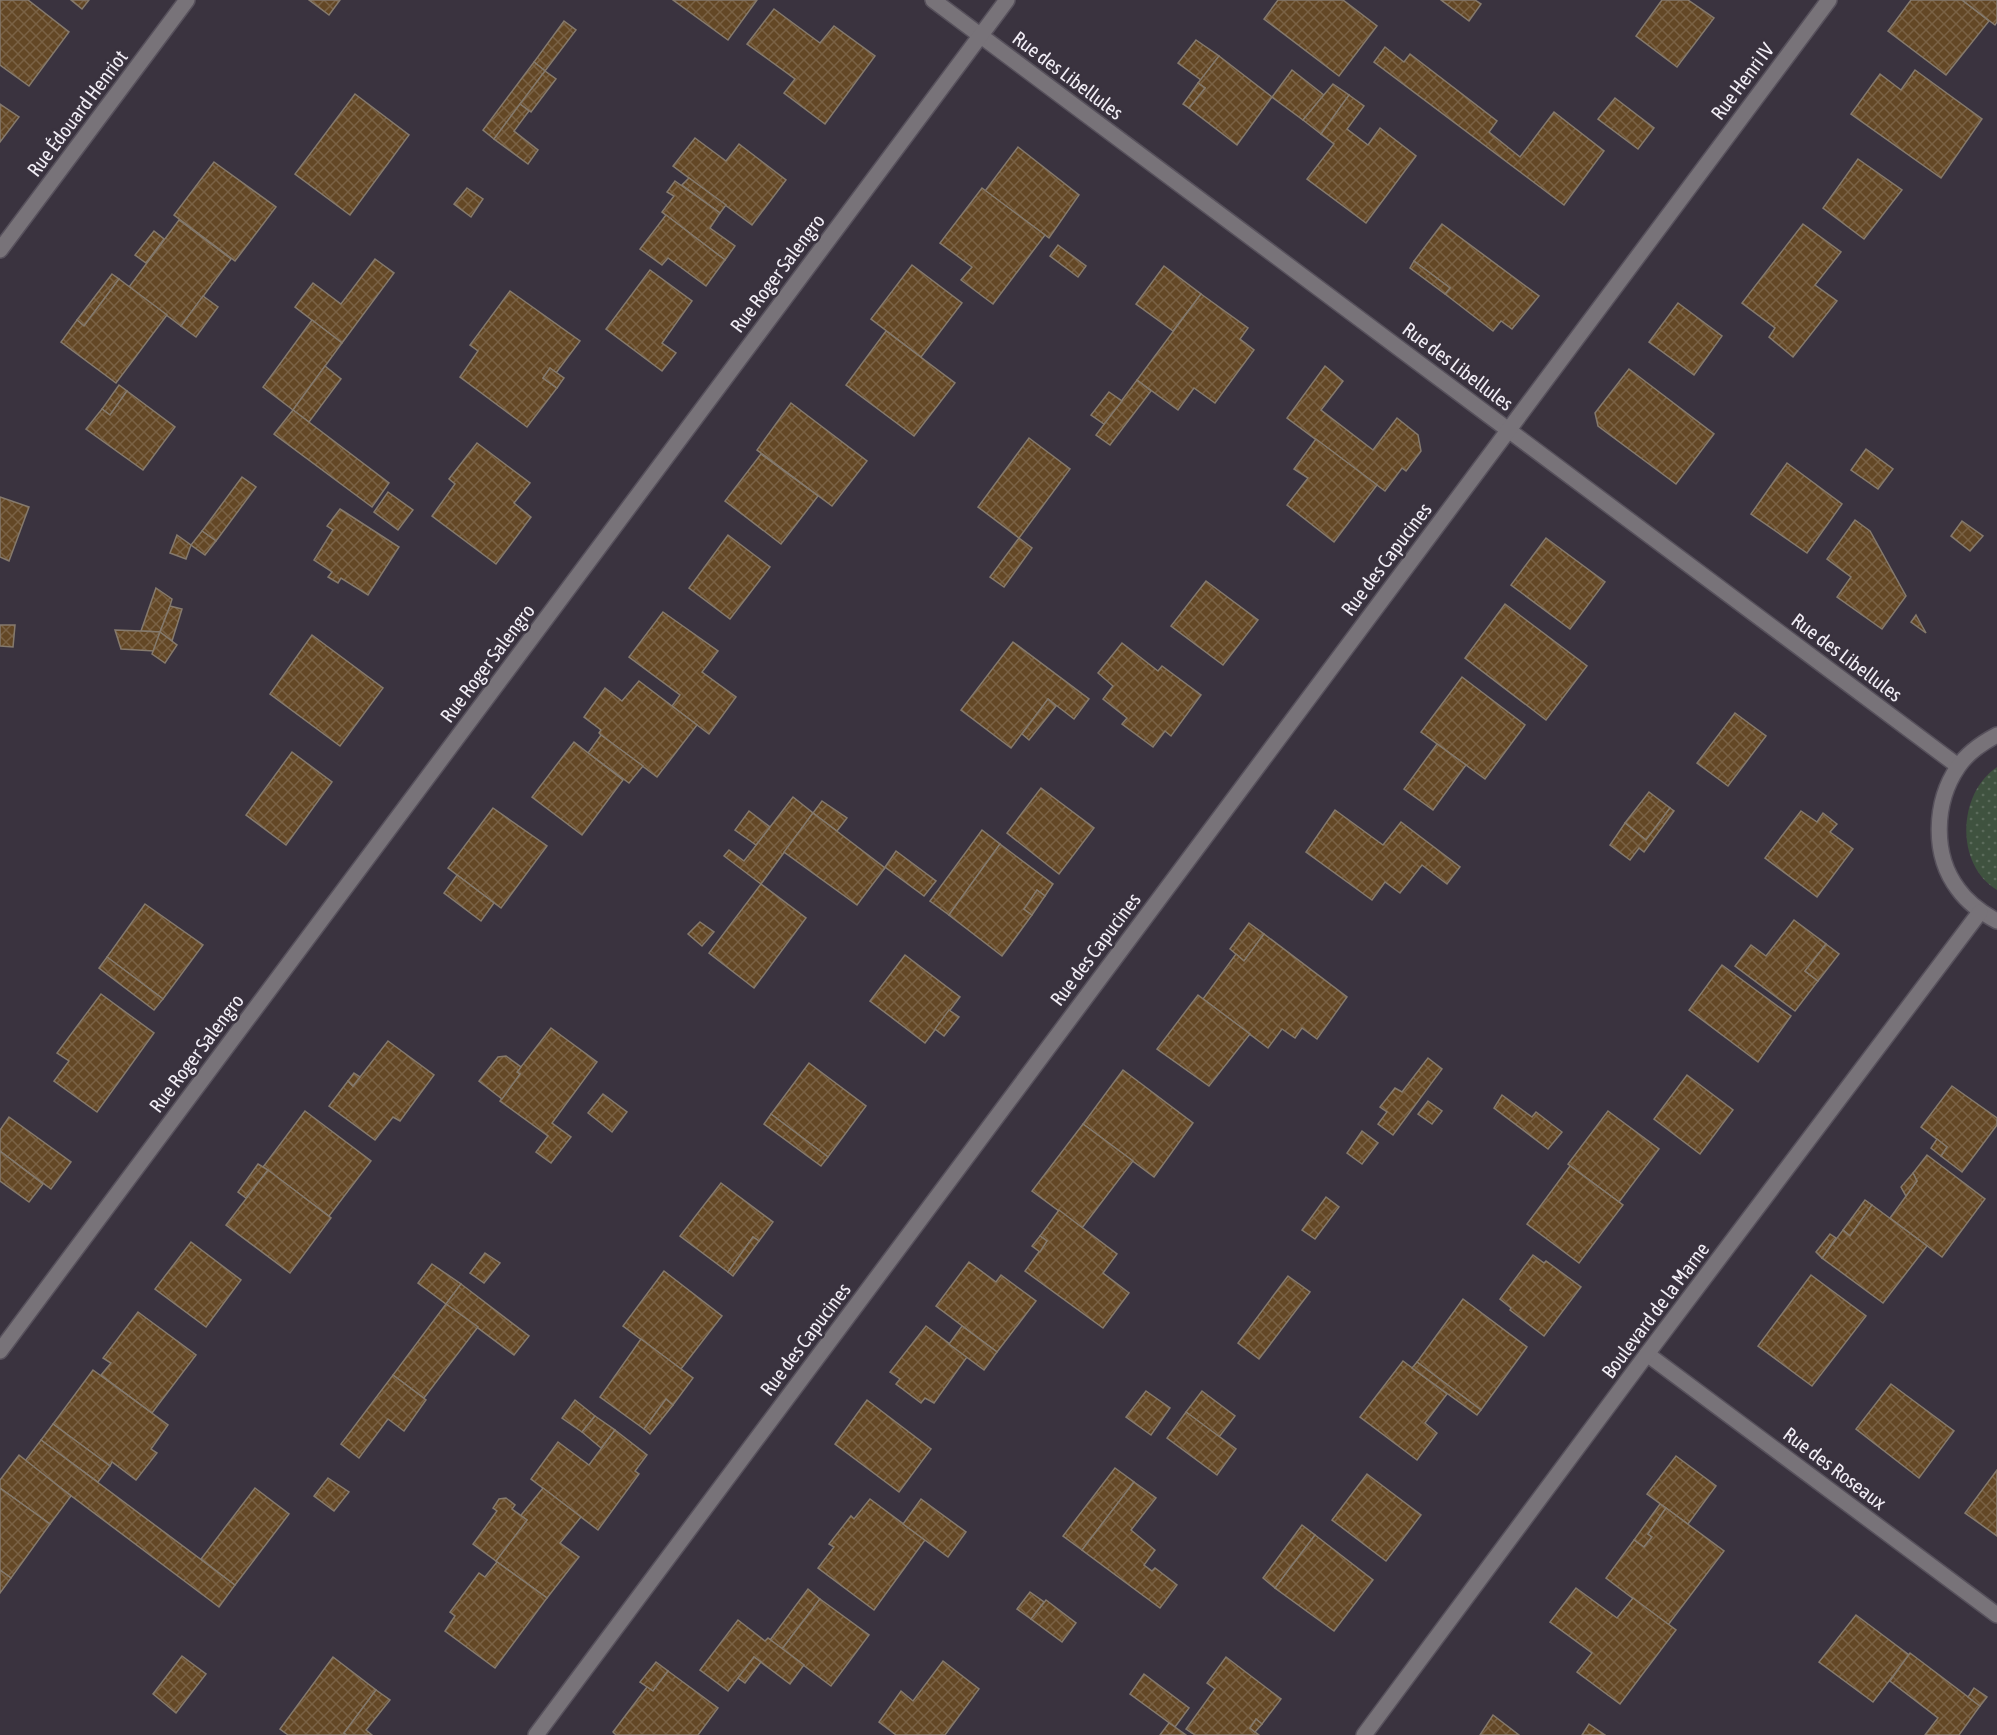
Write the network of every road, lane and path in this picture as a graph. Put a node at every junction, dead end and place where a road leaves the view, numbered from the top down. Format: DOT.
graph roads {
  1 [pos="187,0"];
  2 [pos="933,0"];
  3 [pos="1007,0"];
  4 [pos="1829,0"];
  5 [pos="980,35"];
  6 [pos="1688,188"];
  7 [pos="0,250"];
  8 [pos="1508,430"];
  9 [pos="1997,735"];
  10 [pos="1958,766"];
  11 [pos="1980,912"];
  12 [pos="1997,921"];
  13 [pos="0,1351"];
  14 [pos="1647,1354"];
  15 [pos="1997,1616"];
  16 [pos="536,1735"];
  17 [pos="1364,1735"];
  1 -- 7 [label="street, Rue Édouard Henriot"];
  2 -- 5 [label="street, Rue des Libellules"];
  3 -- 5 [label="street, Rue Roger Salengro"];
  4 -- 6 [label="street, Rue Henri IV"];
  5 -- 8 [label="street, Rue des Libellules"];
  5 -- 13 [label="street, Rue Roger Salengro"];
  6 -- 8 [label="street, Rue des Capucines"];
  8 -- 10 [label="street, Rue des Libellules"];
  8 -- 16 [label="street, Rue des Capucines"];
  9 -- 10 [label="street"];
  10 -- 11 [label="street"];
  11 -- 12 [label="street"];
  11 -- 14 [label="street, Boulevard de la Marne"];
  14 -- 15 [label="street, Rue des Roseaux"];
  14 -- 17 [label="street, Boulevard de la Marne"];
}
